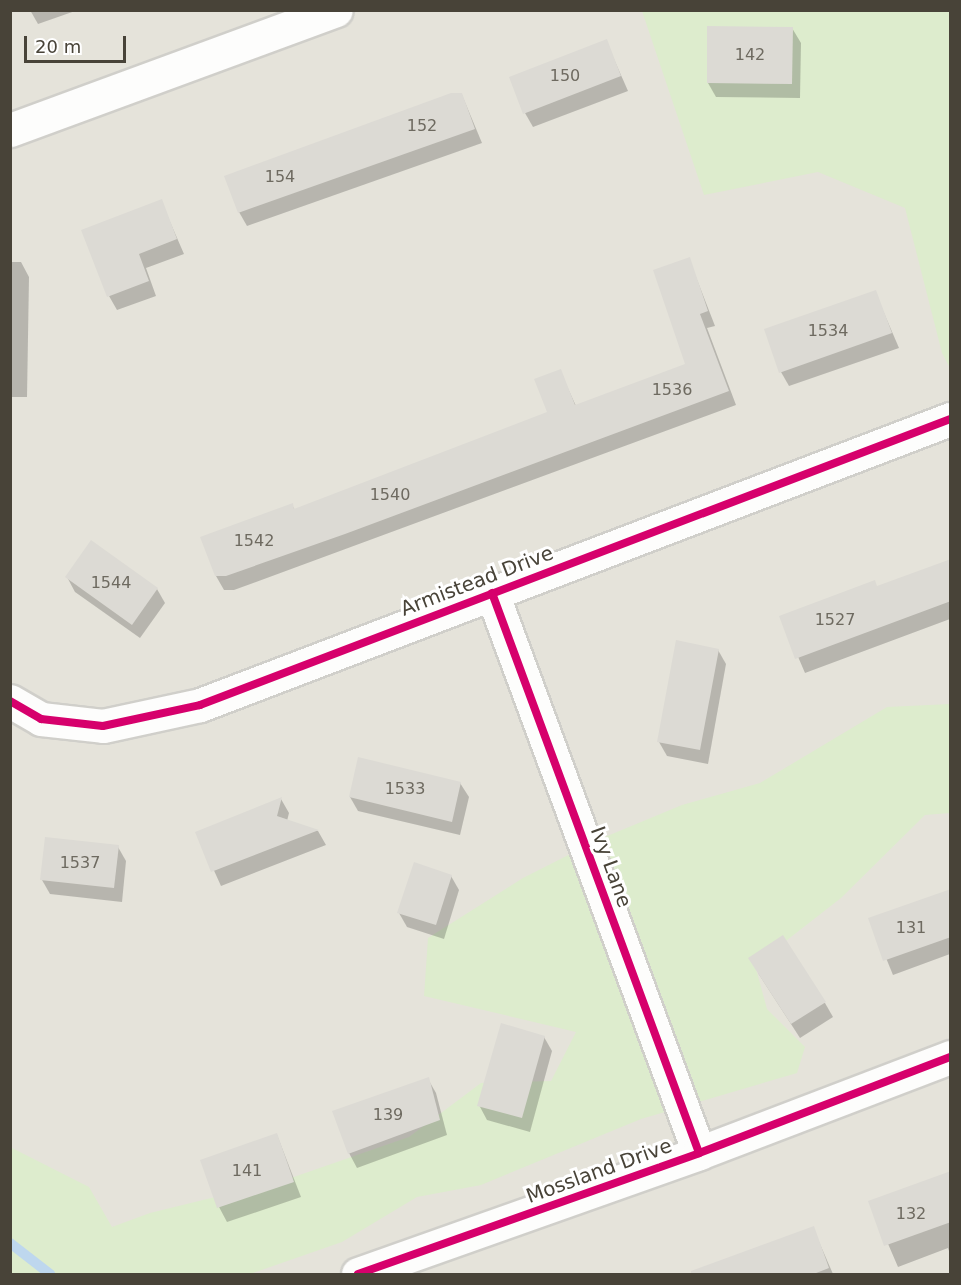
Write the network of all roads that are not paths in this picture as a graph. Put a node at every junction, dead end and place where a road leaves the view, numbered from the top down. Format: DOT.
graph roads {
  1 [pos="336,10"];
  2 [pos="10,130"];
  3 [pos="951,418"];
  4 [pos="492,593"];
  5 [pos="10,701"];
  6 [pos="951,1057"];
  7 [pos="699,1153"];
  8 [pos="358,1275"];
  1 -- 2 [label="street"];
  3 -- 4 [label="street, Armistead Drive"];
  4 -- 5 [label="street, Armistead Drive"];
  4 -- 7 [label="street, Ivy Lane"];
  6 -- 7 [label="street, Mossland Drive"];
  7 -- 8 [label="street, Mossland Drive"];
}
